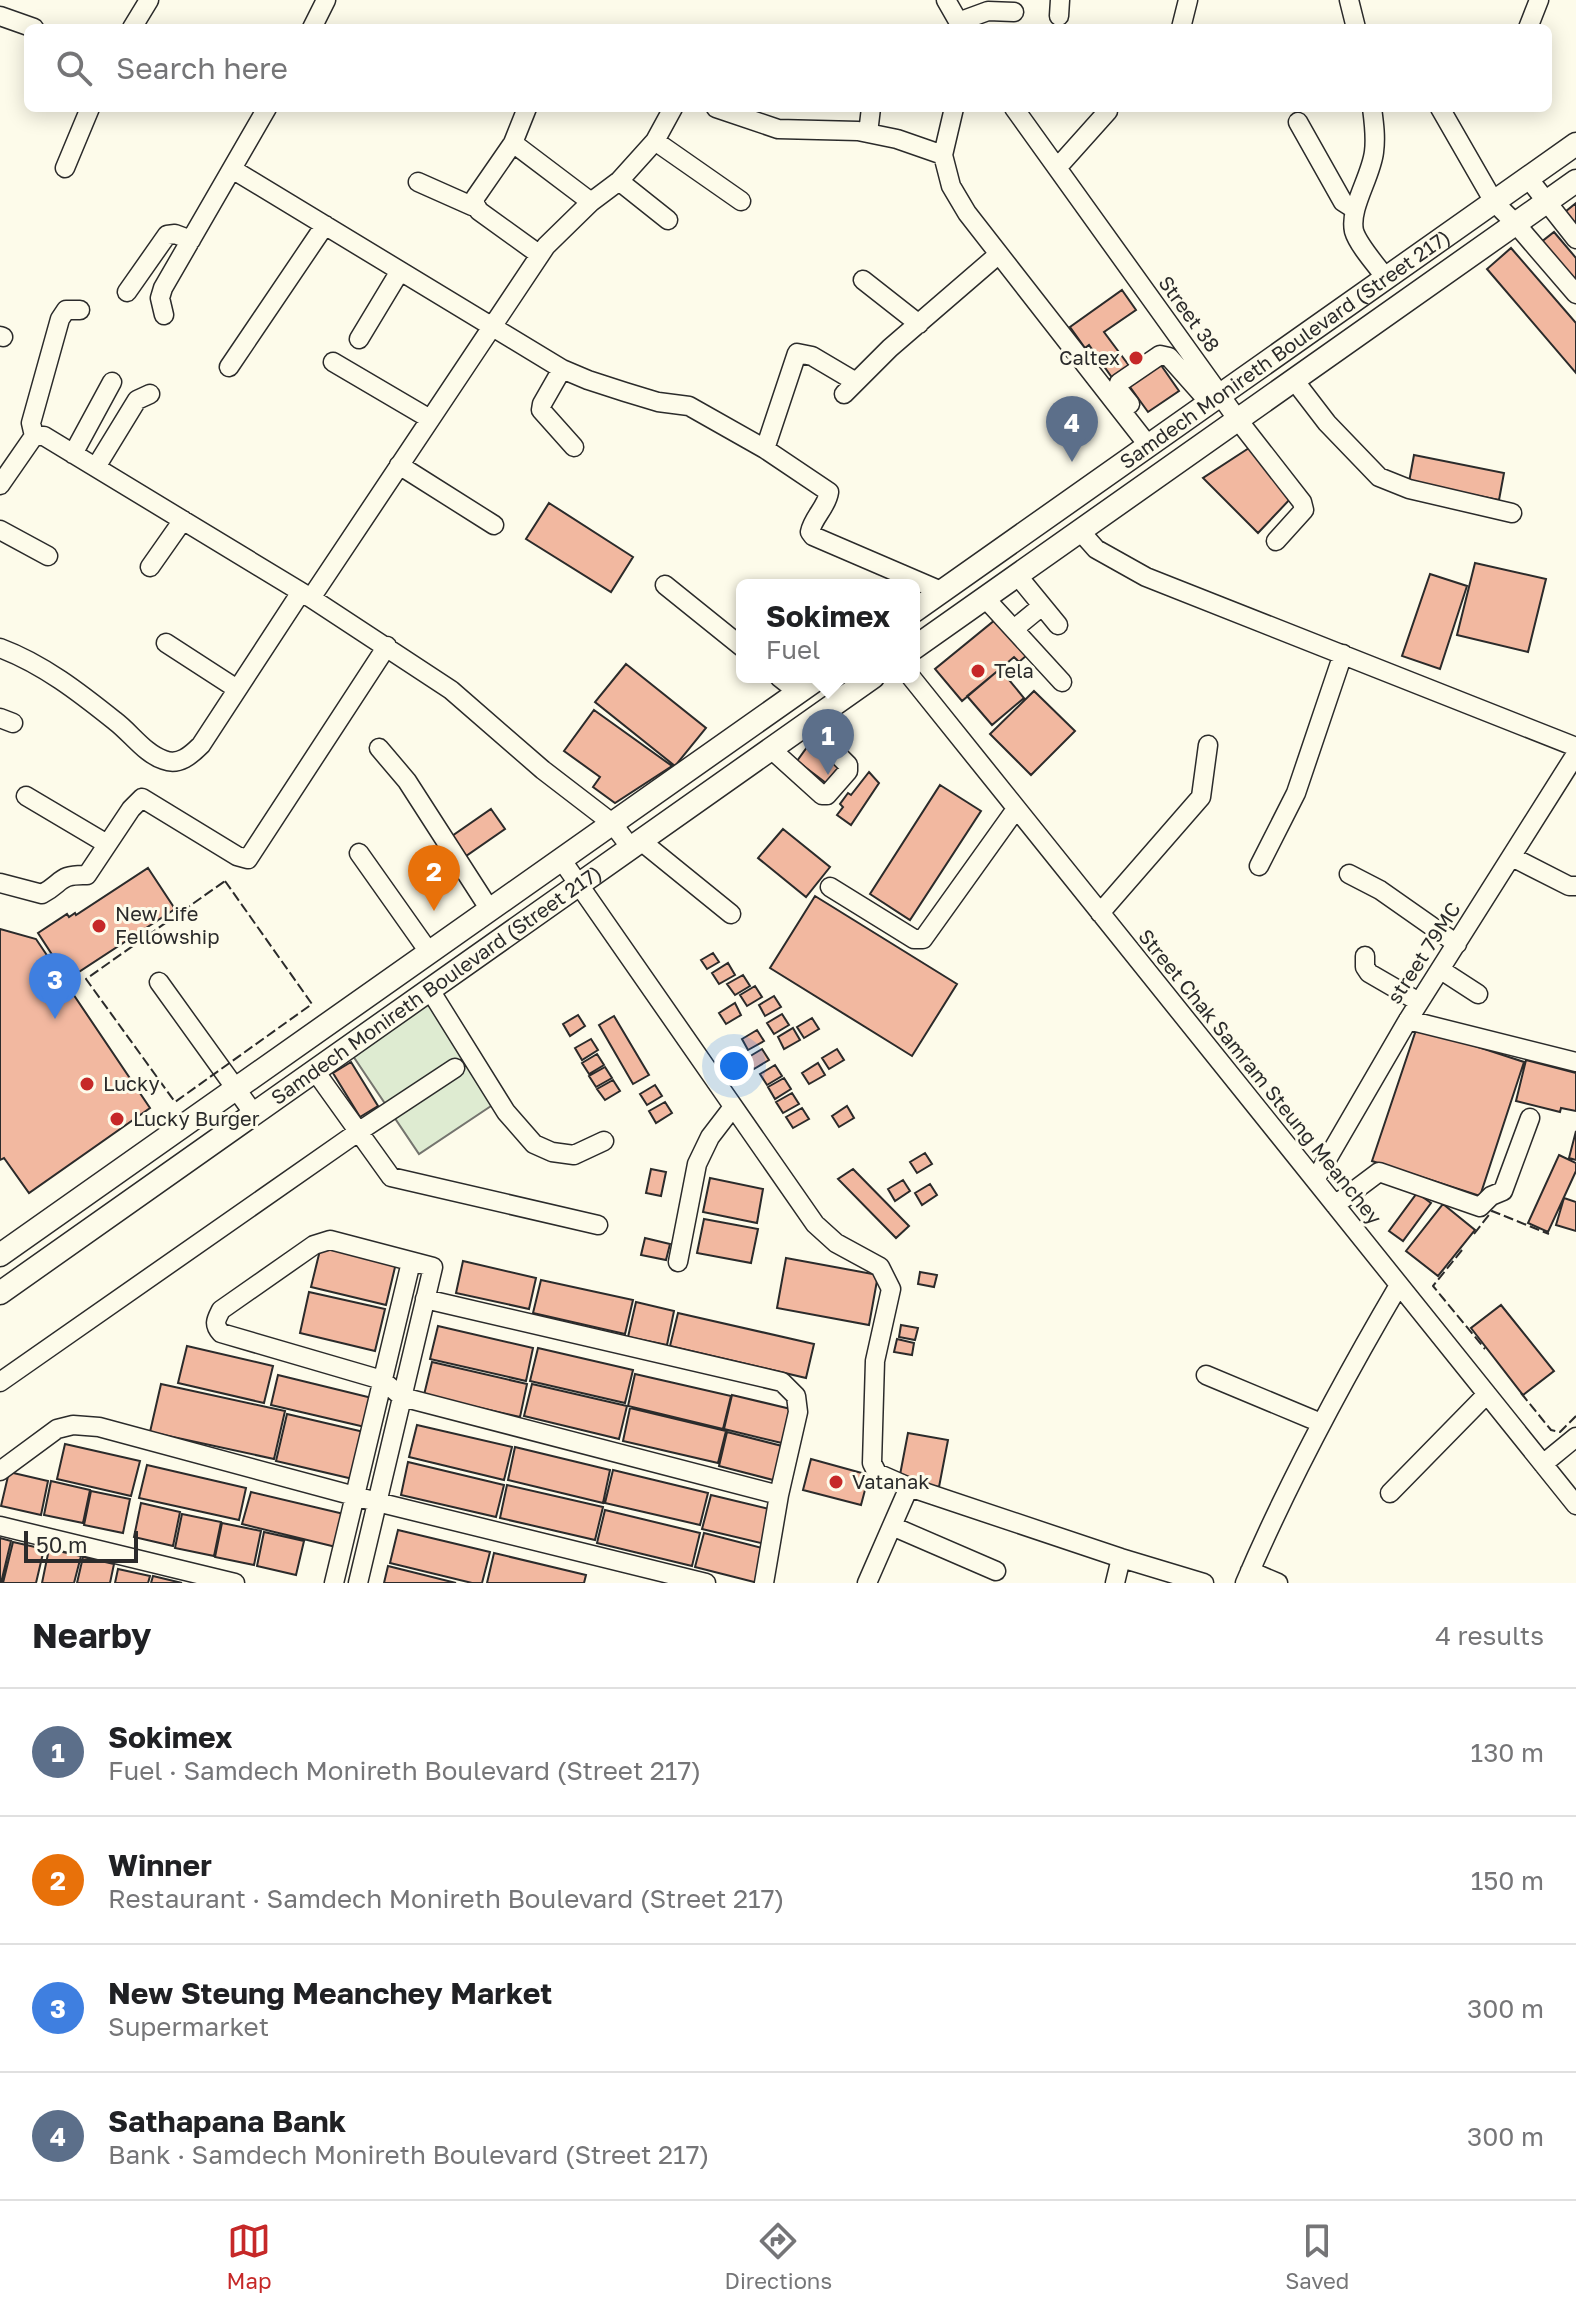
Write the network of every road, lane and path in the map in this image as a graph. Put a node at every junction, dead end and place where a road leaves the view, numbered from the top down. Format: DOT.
graph roads {
  1 [pos="149,0"];
  2 [pos="326,0"];
  3 [pos="946,0"];
  4 [pos="1188,0"];
  5 [pos="1349,0"];
  6 [pos="1539,0"];
  7 [pos="1014,12"];
  8 [pos="0,16"];
  9 [pos="24,24"];
  10 [pos="134,24"];
  11 [pos="314,24"];
  12 [pos="959,24"];
  13 [pos="962,24"];
  14 [pos="1182,24"];
  15 [pos="1355,24"];
  16 [pos="1530,24"];
  17 [pos="88,112"];
  18 [pos="265,112"];
  19 [pos="525,112"];
  20 [pos="671,112"];
  21 [pos="733,112"];
  22 [pos="871,112"];
  23 [pos="953,112"];
  24 [pos="1017,112"];
  25 [pos="1107,112"];
  26 [pos="1373,112"];
  27 [pos="1442,112"];
  28 [pos="1298,122"];
  29 [pos="868,133"];
  30 [pos="655,141"];
  31 [pos="513,143"];
  32 [pos="1576,144"];
  33 [pos="943,155"];
  34 [pos="65,168"];
  35 [pos="1057,168"];
  36 [pos="232,169"];
  37 [pos="1528,178"];
  38 [pos="619,181"];
  39 [pos="1576,181"];
  40 [pos="418,182"];
  41 [pos="741,201"];
  42 [pos="591,202"];
  43 [pos="1494,202"];
  44 [pos="1546,203"];
  45 [pos="475,204"];
  46 [pos="1354,209"];
  47 [pos="668,220"];
  48 [pos="1515,223"];
  49 [pos="325,225"];
  50 [pos="1576,239"];
  51 [pos="191,240"];
  52 [pos="999,254"];
  53 [pos="540,255"];
  54 [pos="400,271"];
  55 [pos="1386,278"];
  56 [pos="863,280"];
  57 [pos="127,292"];
  58 [pos="1576,295"];
  59 [pos="80,310"];
  60 [pos="164,315"];
  61 [pos="919,324"];
  62 [pos="493,327"];
  63 [pos="359,339"];
  64 [pos="333,362"];
  65 [pos="229,367"];
  66 [pos="562,369"];
  67 [pos="1294,380"];
  68 [pos="112,382"];
  69 [pos="150,394"];
  70 [pos="1215,398"];
  71 [pos="430,419"];
  72 [pos="1238,420"];
  73 [pos="34,436"];
  74 [pos="1153,442"];
  75 [pos="574,447"];
  76 [pos="765,449"];
  77 [pos="73,454"];
  78 [pos="399,465"];
  79 [pos="96,467"];
  80 [pos="0,485"];
  81 [pos="1512,513"];
  82 [pos="183,520"];
  83 [pos="494,525"];
  84 [pos="0,530"];
  85 [pos="1080,531"];
  86 [pos="1276,541"];
  87 [pos="48,556"];
  88 [pos="150,567"];
  89 [pos="1017,575"];
  90 [pos="913,579"];
  91 [pos="920,582"];
  92 [pos="665,585"];
  93 [pos="941,591"];
  94 [pos="306,595"];
  95 [pos="985,598"];
  96 [pos="1042,606"];
  97 [pos="920,607"];
  98 [pos="1058,625"];
  99 [pos="1014,629"];
  100 [pos="736,642"];
  101 [pos="166,643"];
  102 [pos="920,644"];
  103 [pos="387,646"];
  104 [pos="0,648"];
  105 [pos="1343,654"];
  106 [pos="1062,682"];
  107 [pos="787,683"];
  108 [pos="811,683"];
  109 [pos="865,683"];
  110 [pos="916,683"];
  111 [pos="237,689"];
  112 [pos="798,692"];
  113 [pos="807,724"];
  114 [pos="1208,745"];
  115 [pos="1576,747"];
  116 [pos="379,748"];
  117 [pos="771,749"];
  118 [pos="1576,754"];
  119 [pos="26,796"];
  120 [pos="1016,809"];
  121 [pos="612,823"];
  122 [pos="107,844"];
  123 [pos="636,844"];
  124 [pos="359,853"];
  125 [pos="1512,857"];
  126 [pos="561,859"];
  127 [pos="1259,866"];
  128 [pos="1349,874"];
  129 [pos="0,883"];
  130 [pos="578,885"];
  131 [pos="1576,886"];
  132 [pos="830,887"];
  133 [pos="490,910"];
  134 [pos="1100,913"];
  135 [pos="731,914"];
  136 [pos="1457,944"];
  137 [pos="429,952"];
  138 [pos="1365,956"];
  139 [pos="1441,970"];
  140 [pos="159,982"];
  141 [pos="430,990"];
  142 [pos="1478,994"];
  143 [pos="1419,1002"];
  144 [pos="1408,1020"];
  145 [pos="1576,1062"];
  146 [pos="455,1068"];
  147 [pos="315,1071"];
  148 [pos="236,1088"];
  149 [pos="733,1107"];
  150 [pos="254,1114"];
  151 [pos="1530,1118"];
  152 [pos="358,1132"];
  153 [pos="604,1141"];
  154 [pos="1315,1180"];
  155 [pos="1335,1205"];
  156 [pos="598,1225"];
  157 [pos="0,1255"];
  158 [pos="411,1262"];
  159 [pos="678,1262"];
  160 [pos="1399,1285"];
  161 [pos="0,1293"];
  162 [pos="425,1299"];
  163 [pos="1206,1375"];
  164 [pos="382,1380"];
  165 [pos="0,1382"];
  166 [pos="1487,1394"];
  167 [pos="402,1397"];
  168 [pos="1321,1423"];
  169 [pos="1576,1437"];
  170 [pos="1543,1464"];
  171 [pos="0,1471"];
  172 [pos="909,1487"];
  173 [pos="1390,1493"];
  174 [pos="779,1495"];
  175 [pos="355,1496"];
  176 [pos="377,1502"];
  177 [pos="1576,1505"];
  178 [pos="0,1526"];
  179 [pos="892,1526"];
  180 [pos="1121,1558"];
  181 [pos="996,1571"];
  182 [pos="1248,1577"];
  183 [pos="235,1583"];
  184 [pos="334,1583"];
  185 [pos="358,1583"];
  186 [pos="706,1583"];
  187 [pos="764,1583"];
  188 [pos="867,1583"];
  189 [pos="1115,1583"];
  190 [pos="1204,1583"];
  191 [pos="1278,1583"];
  1 -- 10 [label="street"];
  2 -- 11 [label="street"];
  3 -- 12 [label="street"];
  4 -- 14 [label="street"];
  5 -- 15 [label="street"];
  6 -- 16 [label="street"];
  7 -- 13 [label="street"];
  8 -- 9 [label="street"];
  17 -- 34 [label="street"];
  18 -- 36 [label="street"];
  19 -- 31 [label="street"];
  20 -- 30 [label="street"];
  21 -- 29 [label="street"];
  22 -- 29 [label="street"];
  23 -- 33 [label="street"];
  24 -- 35 [label="street, Street 38"];
  25 -- 35 [label="street"];
  26 -- 46 [label="street"];
  27 -- 43 [label="street"];
  28 -- 46 [label="street"];
  29 -- 33 [label="street"];
  30 -- 38 [label="street"];
  30 -- 41 [label="street"];
  31 -- 42 [label="street"];
  31 -- 45 [label="street"];
  32 -- 37 [label="main road, Samdech Monireth Boulevard (Street 217)"];
  33 -- 52 [label="street"];
  35 -- 70 [label="street, Street 38"];
  36 -- 49 [label="street"];
  36 -- 51 [label="street"];
  37 -- 43 [label="main road, Samdech Monireth Boulevard (Street 217)"];
  37 -- 44 [label="street"];
  38 -- 42 [label="street"];
  38 -- 47 [label="street"];
  39 -- 44 [label="main road, Samdech Monireth Boulevard (Street 217)"];
  40 -- 45 [label="street"];
  42 -- 53 [label="street"];
  43 -- 48 [label="street"];
  43 -- 55 [label="main road, Samdech Monireth Boulevard (Street 217)"];
  44 -- 48 [label="main road, Samdech Monireth Boulevard (Street 217)"];
  44 -- 50 [label="street"];
  45 -- 53 [label="street"];
  46 -- 55 [label="street"];
  48 -- 58 [label="street"];
  48 -- 67 [label="main road, Samdech Monireth Boulevard (Street 217)"];
  49 -- 54 [label="street"];
  49 -- 65 [label="street"];
  51 -- 57 [label="street"];
  51 -- 60 [label="street"];
  52 -- 61 [label="street"];
  52 -- 74 [label="street"];
  53 -- 62 [label="street"];
  54 -- 62 [label="street"];
  54 -- 63 [label="street"];
  55 -- 70 [label="main road, Samdech Monireth Boulevard (Street 217)"];
  56 -- 61 [label="street"];
  59 -- 73 [label="street"];
  61 -- 76 [label="street"];
  62 -- 66 [label="street"];
  62 -- 71 [label="street"];
  64 -- 71 [label="street"];
  66 -- 75 [label="street"];
  66 -- 76 [label="street"];
  67 -- 72 [label="main road, Samdech Monireth Boulevard (Street 217)"];
  67 -- 81 [label="street"];
  68 -- 77 [label="street"];
  69 -- 79 [label="street"];
  70 -- 72 [label="street, Street 38"];
  70 -- 74 [label="main road, Samdech Monireth Boulevard (Street 217)"];
  70 -- 74 [label="street"];
  71 -- 78 [label="street"];
  72 -- 85 [label="main road, Samdech Monireth Boulevard (Street 217)"];
  72 -- 86 [label="street, Street 38"];
  73 -- 77 [label="street"];
  73 -- 80 [label="street"];
  74 -- 93 [label="main road, Samdech Monireth Boulevard (Street 217)"];
  76 -- 90 [label="street"];
  77 -- 79 [label="street"];
  78 -- 83 [label="street"];
  78 -- 94 [label="street"];
  79 -- 82 [label="street"];
  82 -- 88 [label="street"];
  82 -- 94 [label="street"];
  84 -- 87 [label="street"];
  85 -- 89 [label="main road, Samdech Monireth Boulevard (Street 217)"];
  85 -- 105 [label="street"];
  89 -- 95 [label="main road, Samdech Monireth Boulevard (Street 217)"];
  89 -- 96 [label="street"];
  91 -- 93 [label="street"];
  92 -- 100 [label="street"];
  93 -- 97 [label="main road, Samdech Monireth Boulevard (Street 217)"];
  94 -- 103 [label="street"];
  94 -- 111 [label="street"];
  95 -- 99 [label="street"];
  95 -- 102 [label="main road, Samdech Monireth Boulevard (Street 217)"];
  96 -- 98 [label="street"];
  96 -- 99 [label="street"];
  99 -- 106 [label="street"];
  101 -- 111 [label="street"];
  103 -- 121 [label="street"];
  103 -- 122 [label="street"];
  104 -- 111 [label="street"];
  105 -- 115 [label="street"];
  105 -- 127 [label="street"];
  107 -- 112 [label="street"];
  108 -- 112 [label="main road, Samdech Monireth Boulevard (Street 217)"];
  109 -- 113 [label="main road, Samdech Monireth Boulevard (Street 217)"];
  110 -- 120 [label="street, Street Chak Samram Steung Meanchey"];
  112 -- 121 [label="main road, Samdech Monireth Boulevard (Street 217)"];
  113 -- 117 [label="main road, Samdech Monireth Boulevard (Street 217)"];
  113 -- 117 [label="street"];
  114 -- 134 [label="street"];
  116 -- 133 [label="street"];
  117 -- 123 [label="main road, Samdech Monireth Boulevard (Street 217)"];
  118 -- 125 [label="street, street 79MC"];
  119 -- 122 [label="street"];
  120 -- 132 [label="street"];
  120 -- 134 [label="street, Street Chak Samram Steung Meanchey"];
  121 -- 123 [label="street"];
  121 -- 126 [label="main road, Samdech Monireth Boulevard (Street 217)"];
  122 -- 129 [label="street"];
  123 -- 130 [label="main road, Samdech Monireth Boulevard (Street 217)"];
  123 -- 135 [label="street"];
  124 -- 137 [label="street"];
  125 -- 131 [label="street"];
  125 -- 136 [label="street, street 79MC"];
  126 -- 130 [label="street"];
  126 -- 133 [label="main road, Samdech Monireth Boulevard (Street 217)"];
  128 -- 136 [label="street"];
  130 -- 141 [label="main road, Samdech Monireth Boulevard (Street 217)"];
  130 -- 149 [label="street"];
  133 -- 137 [label="main road, Samdech Monireth Boulevard (Street 217)"];
  134 -- 154 [label="street, Street Chak Samram Steung Meanchey"];
  136 -- 139 [label="street, street 79MC"];
  137 -- 148 [label="main road, Samdech Monireth Boulevard (Street 217)"];
  138 -- 143 [label="street"];
  139 -- 142 [label="street"];
  139 -- 143 [label="street, street 79MC"];
  140 -- 148 [label="street"];
  141 -- 147 [label="main road, Samdech Monireth Boulevard (Street 217)"];
  141 -- 153 [label="street"];
  143 -- 144 [label="street, street 79MC"];
  144 -- 145 [label="street"];
  144 -- 154 [label="street, street 79MC"];
  146 -- 152 [label="street"];
  147 -- 150 [label="main road, Samdech Monireth Boulevard (Street 217)"];
  147 -- 152 [label="street"];
  148 -- 150 [label="street"];
  148 -- 157 [label="main road, Samdech Monireth Boulevard (Street 217)"];
  149 -- 159 [label="street"];
  149 -- 172 [label="street"];
  150 -- 161 [label="main road, Samdech Monireth Boulevard (Street 217)"];
  151 -- 155 [label="street"];
  152 -- 156 [label="street"];
  152 -- 165 [label="street"];
  154 -- 155 [label="street, Street Chak Samram Steung Meanchey"];
  155 -- 160 [label="street, Street Chak Samram Steung Meanchey"];
  158 -- 162 [label="street"];
  158 -- 164 [label="street"];
  158 -- 164 [label="street"];
  160 -- 166 [label="street, Street Chak Samram Steung Meanchey"];
  160 -- 168 [label="street"];
  162 -- 167 [label="street"];
  162 -- 174 [label="street"];
  163 -- 168 [label="street"];
  164 -- 167 [label="street"];
  164 -- 175 [label="street"];
  166 -- 170 [label="street, Street Chak Samram Steung Meanchey"];
  166 -- 173 [label="street"];
  167 -- 174 [label="street"];
  167 -- 176 [label="street"];
  168 -- 182 [label="street"];
  169 -- 170 [label="street"];
  170 -- 177 [label="street, Street Chak Samram Steung Meanchey"];
  171 -- 175 [label="street"];
  172 -- 179 [label="street"];
  172 -- 180 [label="street"];
  174 -- 187 [label="street"];
  175 -- 176 [label="street"];
  175 -- 184 [label="street"];
  176 -- 185 [label="street"];
  176 -- 186 [label="street"];
  178 -- 183 [label="street"];
  179 -- 181 [label="street"];
  179 -- 188 [label="street"];
  180 -- 189 [label="street"];
  180 -- 190 [label="street"];
  182 -- 191 [label="street"];
}
